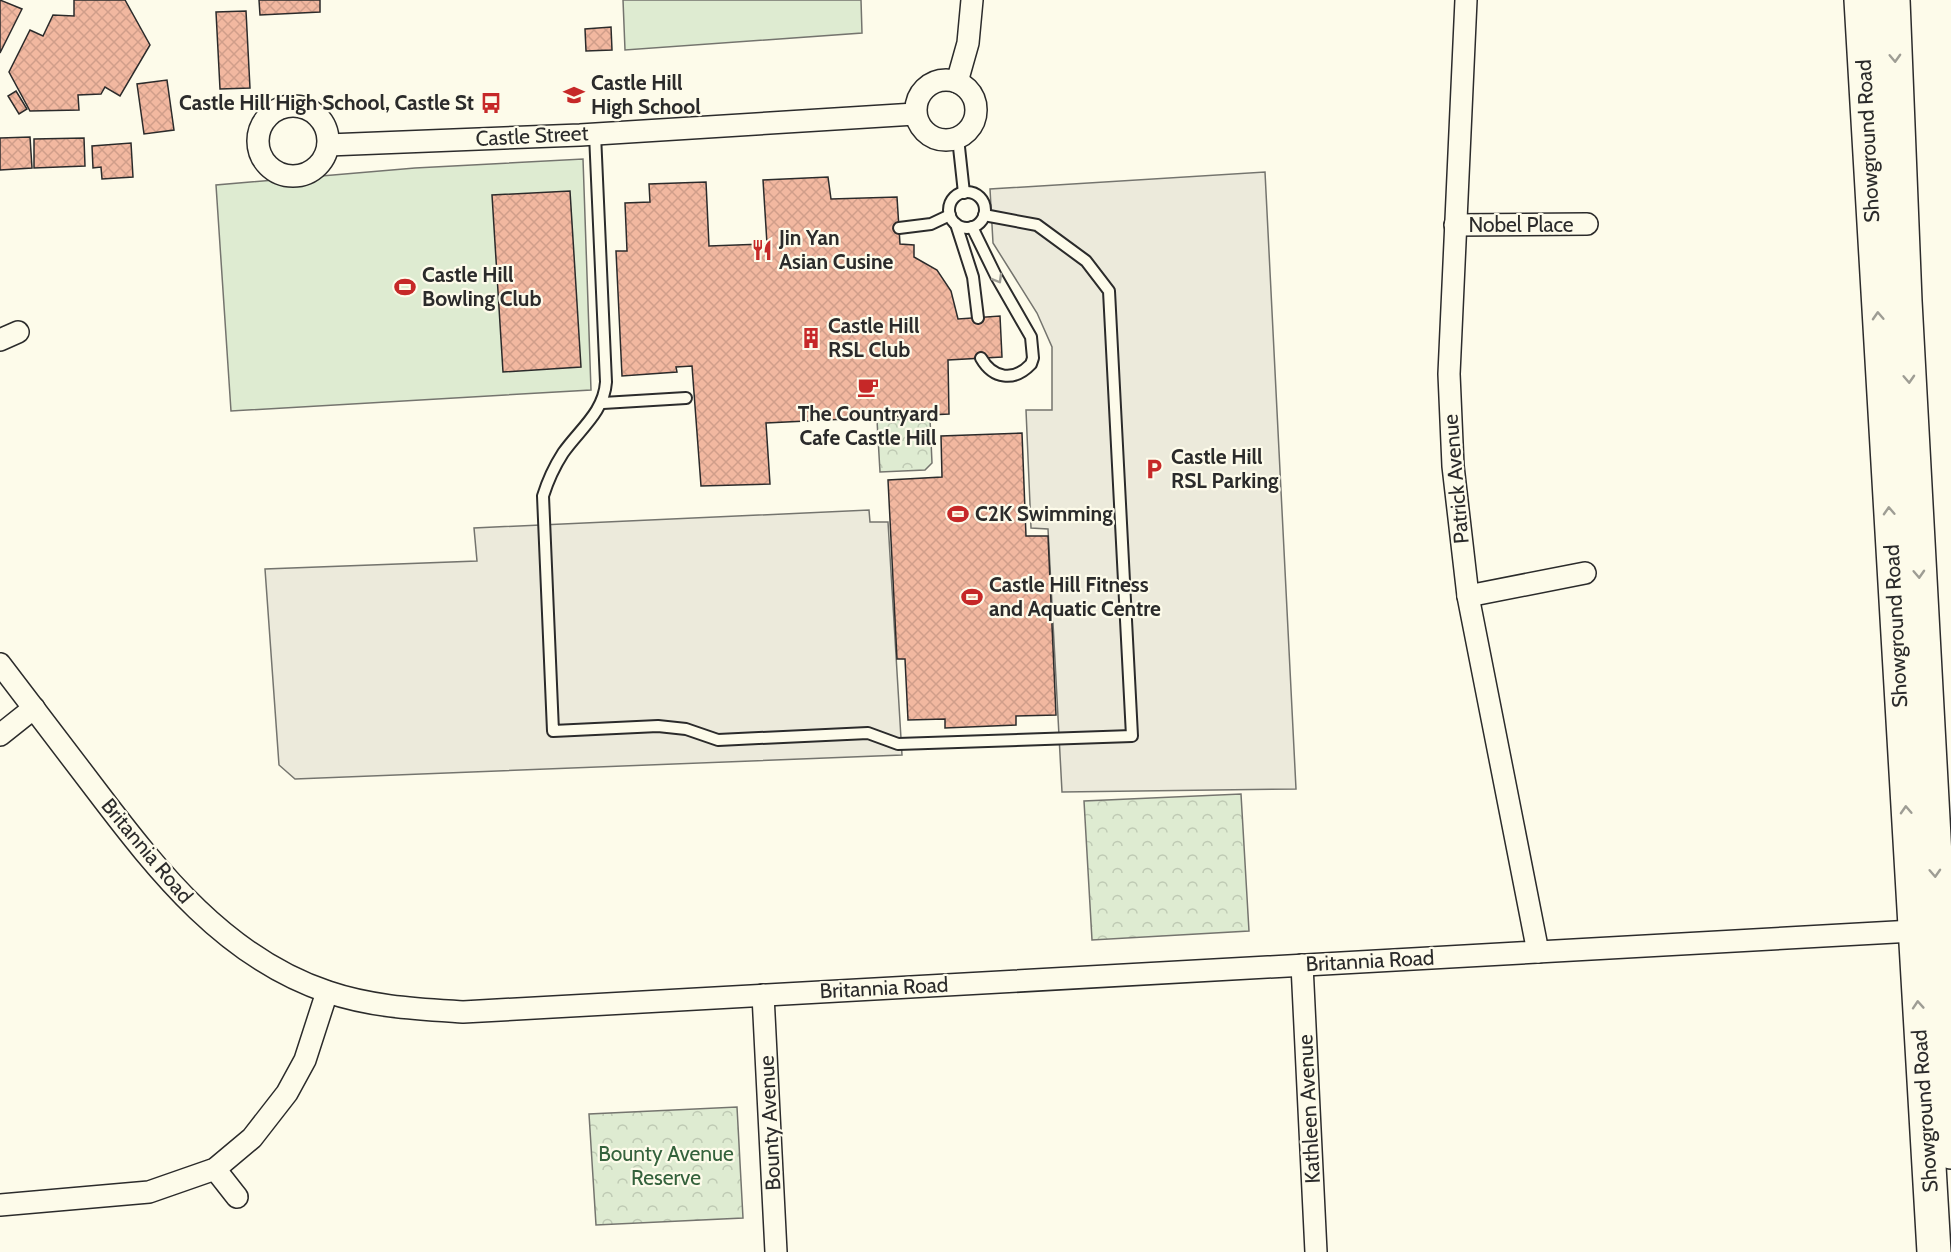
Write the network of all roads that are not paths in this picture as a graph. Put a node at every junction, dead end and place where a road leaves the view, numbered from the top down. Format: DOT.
graph roads {
  1 [pos="972,0"];
  2 [pos="1466,0"];
  3 [pos="1861,0"];
  4 [pos="1893,0"];
  5 [pos="957,82"];
  6 [pos="915,114"];
  7 [pos="595,134"];
  8 [pos="958,138"];
  9 [pos="328,145"];
  10 [pos="964,193"];
  11 [pos="984,215"];
  12 [pos="953,219"];
  13 [pos="1587,224"];
  14 [pos="1455,225"];
  15 [pos="972,227"];
  16 [pos="899,228"];
  17 [pos="978,318"];
  18 [pos="981,358"];
  19 [pos="686,398"];
  20 [pos="603,403"];
  21 [pos="1585,573"];
  22 [pos="1468,596"];
  23 [pos="0,664"];
  24 [pos="33,708"];
  25 [pos="0,735"];
  26 [pos="1913,931"];
  27 [pos="1538,952"];
  28 [pos="1302,965"];
  29 [pos="327,992"];
  30 [pos="763,995"];
  31 [pos="1951,1152"];
  32 [pos="215,1169"];
  33 [pos="237,1197"];
  34 [pos="0,1205"];
  35 [pos="776,1252"];
  36 [pos="1316,1252"];
  37 [pos="1934,1252"];
  1 -- 5 [label="street"];
  2 -- 14 [label="street, Patrick Avenue"];
  26 -- 3 [label="main road, Showground Road, one-way"];
  4 -- 31 [label="main road, Showground Road, one-way"];
  5 -- 6 [label="street"];
  5 -- 8 [label="street"];
  6 -- 7 [label="street, Castle Street"];
  6 -- 8 [label="street"];
  7 -- 9 [label="street, Castle Street"];
  7 -- 20 [label="lane"];
  8 -- 10 [label="lane"];
  10 -- 11 [label="lane"];
  10 -- 12 [label="lane"];
  11 -- 15 [label="lane"];
  11 -- 20 [label="lane"];
  12 -- 15 [label="lane"];
  12 -- 16 [label="lane"];
  12 -- 17 [label="lane"];
  13 -- 14 [label="street, Nobel Place"];
  14 -- 22 [label="street, Patrick Avenue"];
  15 -- 18 [label="lane, one-way"];
  19 -- 20 [label="lane"];
  21 -- 22 [label="street"];
  22 -- 27 [label="street, Patrick Avenue"];
  23 -- 24 [label="street, Britannia Road"];
  24 -- 25 [label="street"];
  24 -- 29 [label="street, Britannia Road"];
  26 -- 27 [label="street, Britannia Road"];
  37 -- 26 [label="main road, Showground Road, one-way"];
  27 -- 28 [label="street, Britannia Road"];
  28 -- 30 [label="street, Britannia Road"];
  28 -- 36 [label="street, Kathleen Avenue"];
  29 -- 30 [label="street, Britannia Road"];
  29 -- 32 [label="street"];
  30 -- 35 [label="street, Bounty Avenue"];
  32 -- 33 [label="street"];
  32 -- 34 [label="street"];
}
